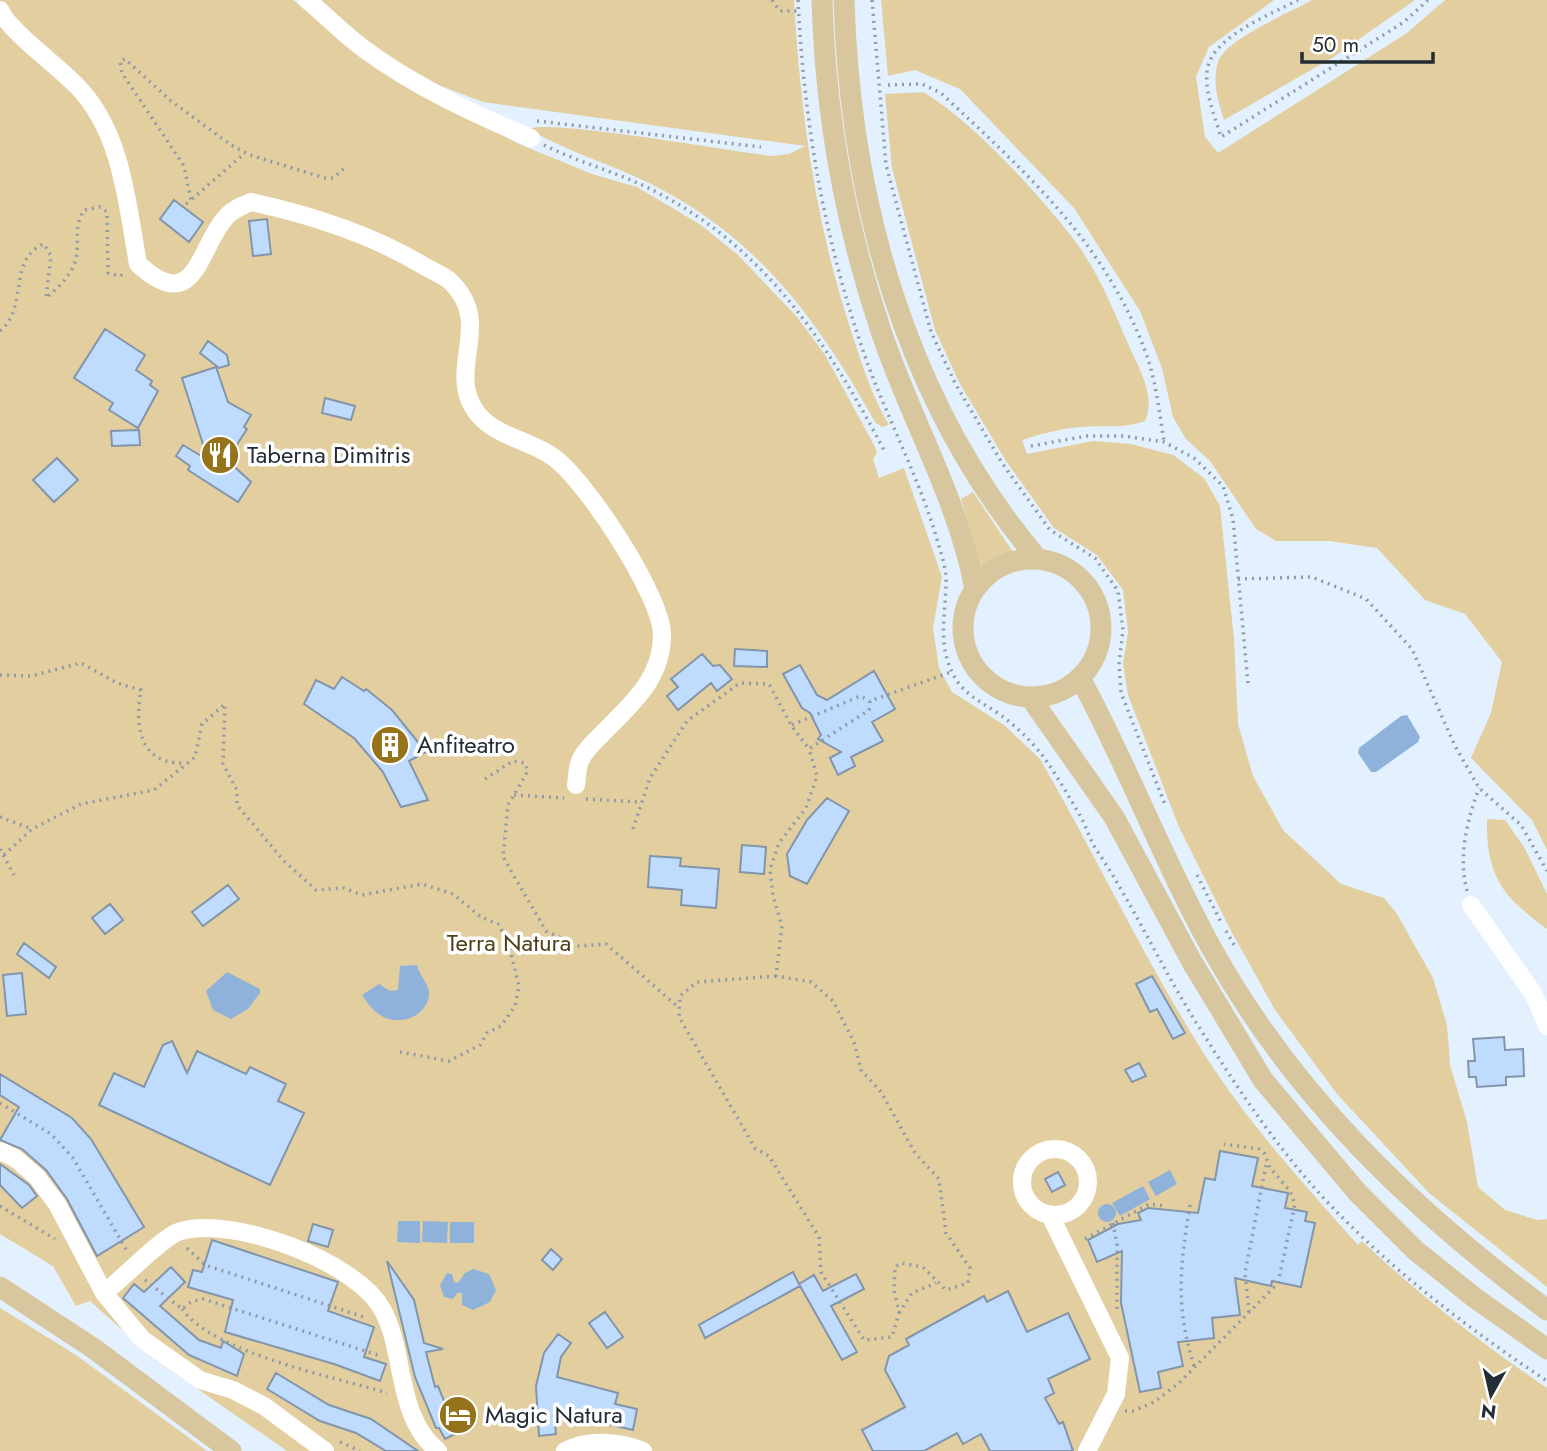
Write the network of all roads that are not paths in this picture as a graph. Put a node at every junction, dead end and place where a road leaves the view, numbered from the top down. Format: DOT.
graph roads {
  1 [pos="307,0"];
  2 [pos="822,0"];
  3 [pos="844,0"];
  4 [pos="0,10"];
  5 [pos="530,130"];
  6 [pos="1037,558"];
  7 [pos="975,589"];
  8 [pos="1080,678"];
  9 [pos="1030,697"];
  10 [pos="576,785"];
  11 [pos="1471,905"];
  12 [pos="1547,1026"];
  13 [pos="1026,1149"];
  14 [pos="0,1152"];
  15 [pos="1026,1168"];
  16 [pos="1050,1215"];
  17 [pos="0,1274"];
  18 [pos="0,1287"];
  19 [pos="104,1293"];
  20 [pos="1547,1310"];
  21 [pos="93,1348"];
  22 [pos="1547,1349"];
  23 [pos="231,1451"];
  24 [pos="325,1451"];
  25 [pos="438,1451"];
  26 [pos="565,1451"];
  27 [pos="643,1451"];
  28 [pos="1087,1451"];
  1 -- 5 [label="street"];
  2 -- 7 [label="main road"];
  3 -- 6 [label="main road"];
  4 -- 10 [label="street"];
  6 -- 7 [label="main road"];
  6 -- 8 [label="main road"];
  7 -- 9 [label="main road"];
  8 -- 9 [label="main road"];
  8 -- 20 [label="main road"];
  9 -- 22 [label="main road"];
  11 -- 12 [label="street"];
  13 -- 15 [label="street"];
  14 -- 19 [label="street"];
  15 -- 16 [label="street"];
  15 -- 16 [label="street"];
  16 -- 28 [label="street"];
  17 -- 21 [label="main road"];
  18 -- 21 [label="main road"];
  19 -- 24 [label="street"];
  19 -- 25 [label="street"];
  21 -- 23 [label="main road"];
  26 -- 27 [label="street"];
}
